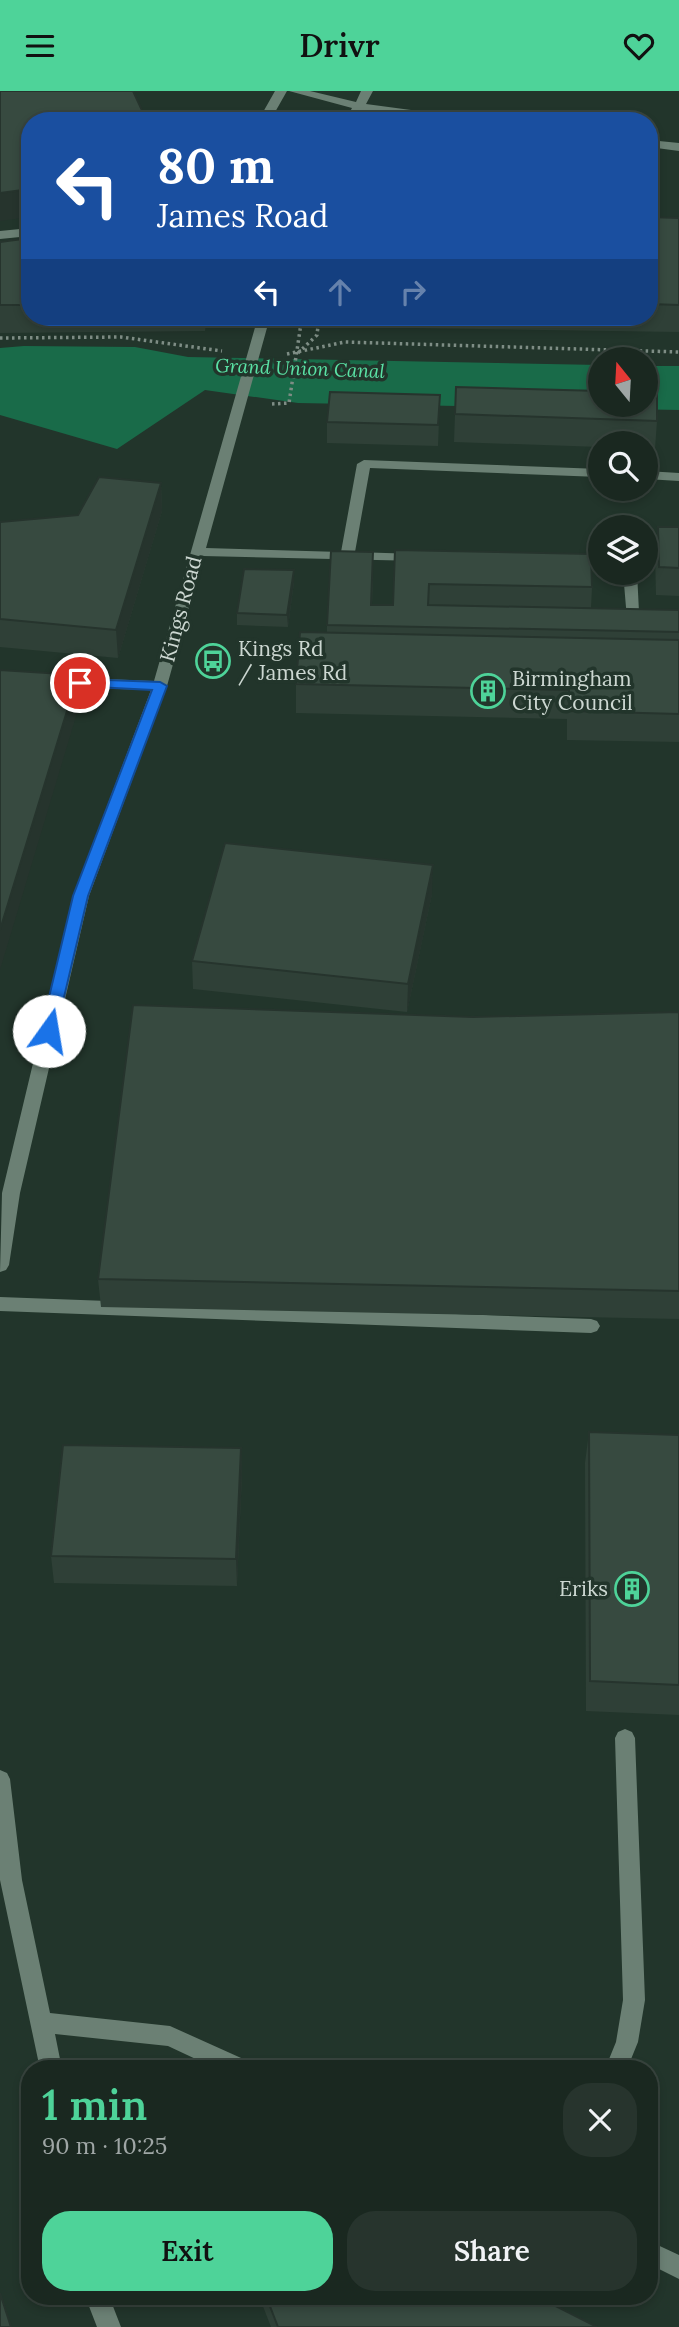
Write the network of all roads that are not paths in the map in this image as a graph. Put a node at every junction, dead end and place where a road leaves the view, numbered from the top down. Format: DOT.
graph roads {
  1 [pos="281,91"];
  2 [pos="295,91"];
  3 [pos="367,91"];
  4 [pos="359,106"];
  5 [pos="269,112"];
  6 [pos="356,112"];
  7 [pos="404,112"];
  8 [pos="658,144"];
  9 [pos="679,147"];
  10 [pos="21,233"];
  11 [pos="0,235"];
  12 [pos="261,326"];
  13 [pos="588,473"];
  14 [pos="658,476"];
  15 [pos="679,477"];
  16 [pos="196,552"];
  17 [pos="347,556"];
  18 [pos="434,558"];
  19 [pos="559,563"];
  20 [pos="588,564"];
  21 [pos="630,585"];
  22 [pos="632,616"];
  23 [pos="679,618"];
  24 [pos="615,624"];
  25 [pos="40,681"];
  26 [pos="160,686"];
  27 [pos="0,1265"];
  28 [pos="0,1304"];
  29 [pos="591,1326"];
  30 [pos="625,1738"];
  31 [pos="0,1779"];
  32 [pos="6,1879"];
  33 [pos="42,2022"];
  34 [pos="49,2060"];
  35 [pos="222,2060"];
  36 [pos="620,2060"];
  37 [pos="658,2256"];
  38 [pos="679,2267"];
  39 [pos="100,2305"];
  40 [pos="109,2327"];
  1 -- 5 [label="street"];
  2 -- 4 [label="street"];
  3 -- 4 [label="street"];
  4 -- 6 [label="street"];
  4 -- 7 [label="street"];
  8 -- 9 [label="street"];
  10 -- 11 [label="street"];
  12 -- 16 [label="street, Kings Road"];
  13 -- 17 [label="street"];
  14 -- 15 [label="street"];
  16 -- 17 [label="street"];
  16 -- 26 [label="street, Kings Road"];
  17 -- 18 [label="street"];
  19 -- 20 [label="street"];
  21 -- 22 [label="street"];
  22 -- 23 [label="street"];
  22 -- 24 [label="street"];
  25 -- 26 [label="street"];
  26 -- 27 [label="street, Kings Road"];
  28 -- 29 [label="street"];
  30 -- 36 [label="street"];
  31 -- 32 [label="street"];
  32 -- 33 [label="street"];
  33 -- 34 [label="street"];
  33 -- 35 [label="street"];
  37 -- 38 [label="street"];
  39 -- 40 [label="street"];
}
